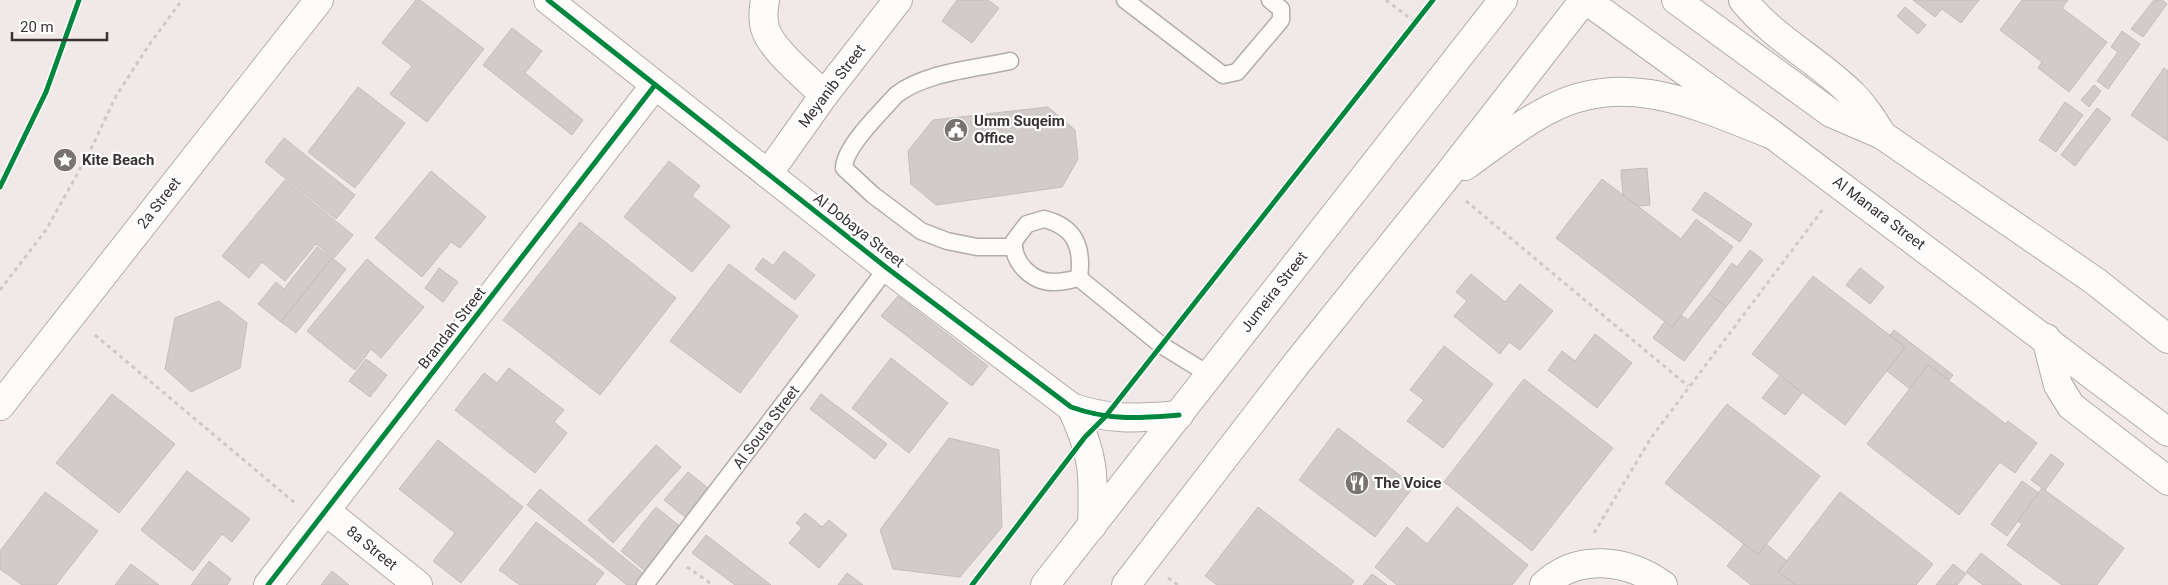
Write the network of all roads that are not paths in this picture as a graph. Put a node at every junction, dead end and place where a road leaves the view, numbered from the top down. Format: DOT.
graph roads {
  1 [pos="319,0"];
  2 [pos="548,0"];
  3 [pos="765,0"];
  4 [pos="898,0"];
  5 [pos="1125,0"];
  6 [pos="1270,0"];
  7 [pos="1504,0"];
  8 [pos="1585,0"];
  9 [pos="1676,0"];
  10 [pos="1743,0"];
  11 [pos="1010,61"];
  12 [pos="655,85"];
  13 [pos="824,95"];
  14 [pos="1773,134"];
  15 [pos="1882,135"];
  16 [pos="768,174"];
  17 [pos="1443,181"];
  18 [pos="1014,247"];
  19 [pos="886,268"];
  20 [pos="1079,278"];
  21 [pos="2046,338"];
  22 [pos="2168,339"];
  23 [pos="1210,375"];
  24 [pos="0,406"];
  25 [pos="1070,407"];
  26 [pos="1179,415"];
  27 [pos="2168,432"];
  28 [pos="2168,481"];
  29 [pos="322,517"];
  30 [pos="1092,526"];
  31 [pos="268,585"];
  32 [pos="418,585"];
  33 [pos="645,585"];
  34 [pos="1045,585"];
  35 [pos="1126,585"];
  36 [pos="1544,585"];
  37 [pos="1663,585"];
  1 -- 24 [label="main road, 2a Street"];
  2 -- 12 [label="main road, Al Dobaya Street"];
  3 -- 13 [label="main road"];
  4 -- 13 [label="main road, Meyanib Street"];
  5 -- 6 [label="lane"];
  7 -- 23 [label="main road, Jumeira Street"];
  8 -- 14 [label="main road, Al Manara Street"];
  8 -- 17 [label="main road"];
  9 -- 15 [label="main road"];
  10 -- 15 [label="main road"];
  11 -- 18 [label="lane"];
  12 -- 16 [label="main road, Al Dobaya Street"];
  12 -- 29 [label="main road, Brandah Street"];
  13 -- 16 [label="main road, Meyanib Street"];
  14 -- 17 [label="main road"];
  14 -- 21 [label="main road, Al Manara Street"];
  15 -- 22 [label="main road"];
  16 -- 19 [label="main road, Al Dobaya Street"];
  17 -- 35 [label="main road"];
  18 -- 20 [label="lane"];
  18 -- 20 [label="lane"];
  19 -- 25 [label="main road, Al Dobaya Street"];
  19 -- 33 [label="lane, Al Souta Street"];
  20 -- 23 [label="lane"];
  21 -- 27 [label="main road, Al Manara Street"];
  21 -- 28 [label="main road"];
  23 -- 26 [label="main road, Jumeira Street"];
  25 -- 26 [label="main road, Al Dobaya Street"];
  25 -- 30 [label="main road, Al Dobaya Street"];
  26 -- 30 [label="main road, Jumeira Street"];
  29 -- 31 [label="main road, Brandah Street"];
  29 -- 32 [label="main road, 8a Street"];
  30 -- 34 [label="main road, Jumeira Street"];
  36 -- 37 [label="main road"];
}
